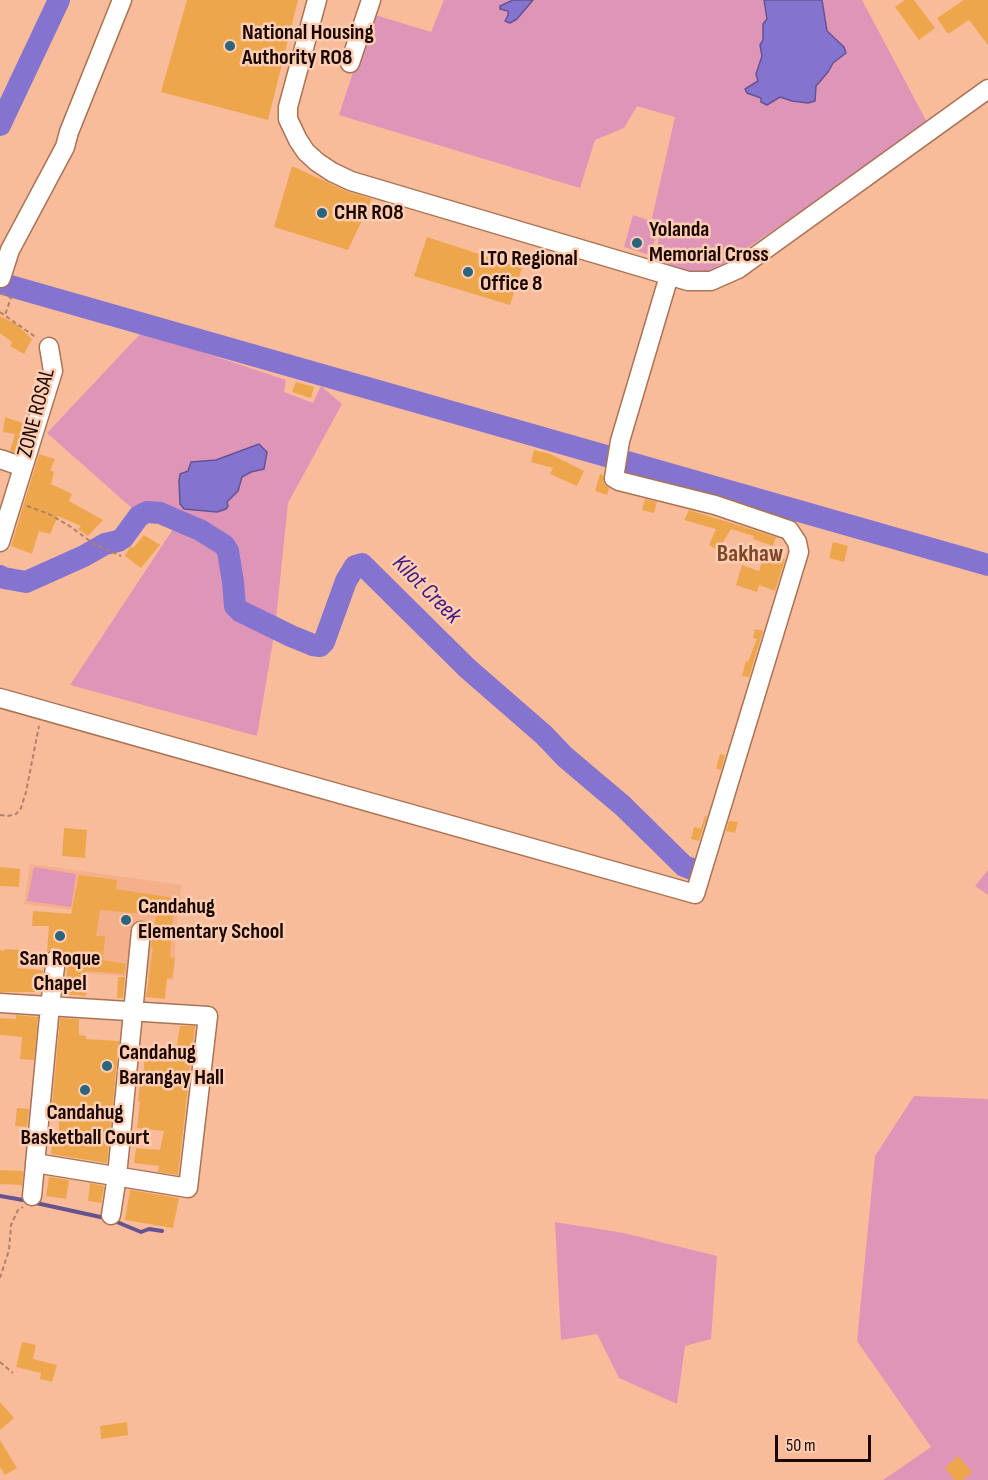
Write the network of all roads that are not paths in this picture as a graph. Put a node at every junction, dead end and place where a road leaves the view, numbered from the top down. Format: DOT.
graph roads {
  1 [pos="122,0"];
  2 [pos="317,0"];
  3 [pos="371,0"];
  4 [pos="350,63"];
  5 [pos="988,89"];
  6 [pos="669,276"];
  7 [pos="0,285"];
  8 [pos="49,346"];
  9 [pos="0,459"];
  10 [pos="23,467"];
  11 [pos="0,542"];
  12 [pos="0,698"];
  13 [pos="141,931"];
  14 [pos="56,959"];
  15 [pos="0,1003"];
  16 [pos="50,1006"];
  17 [pos="134,1011"];
  18 [pos="35,1163"];
  19 [pos="117,1176"];
  20 [pos="32,1196"];
  21 [pos="111,1215"];
  1 -- 7 [label="street"];
  2 -- 6 [label="street"];
  3 -- 4 [label="street"];
  5 -- 6 [label="street"];
  6 -- 12 [label="street"];
  8 -- 10 [label="street, ZONE ROSAL"];
  9 -- 10 [label="street, ZONE ROSAL"];
  10 -- 11 [label="street, ZONE ROSAL"];
  13 -- 17 [label="street"];
  14 -- 16 [label="street"];
  15 -- 16 [label="street"];
  16 -- 17 [label="street"];
  16 -- 18 [label="street"];
  17 -- 19 [label="street"];
  17 -- 19 [label="street"];
  18 -- 19 [label="street"];
  18 -- 20 [label="street"];
  19 -- 21 [label="street"];
}
